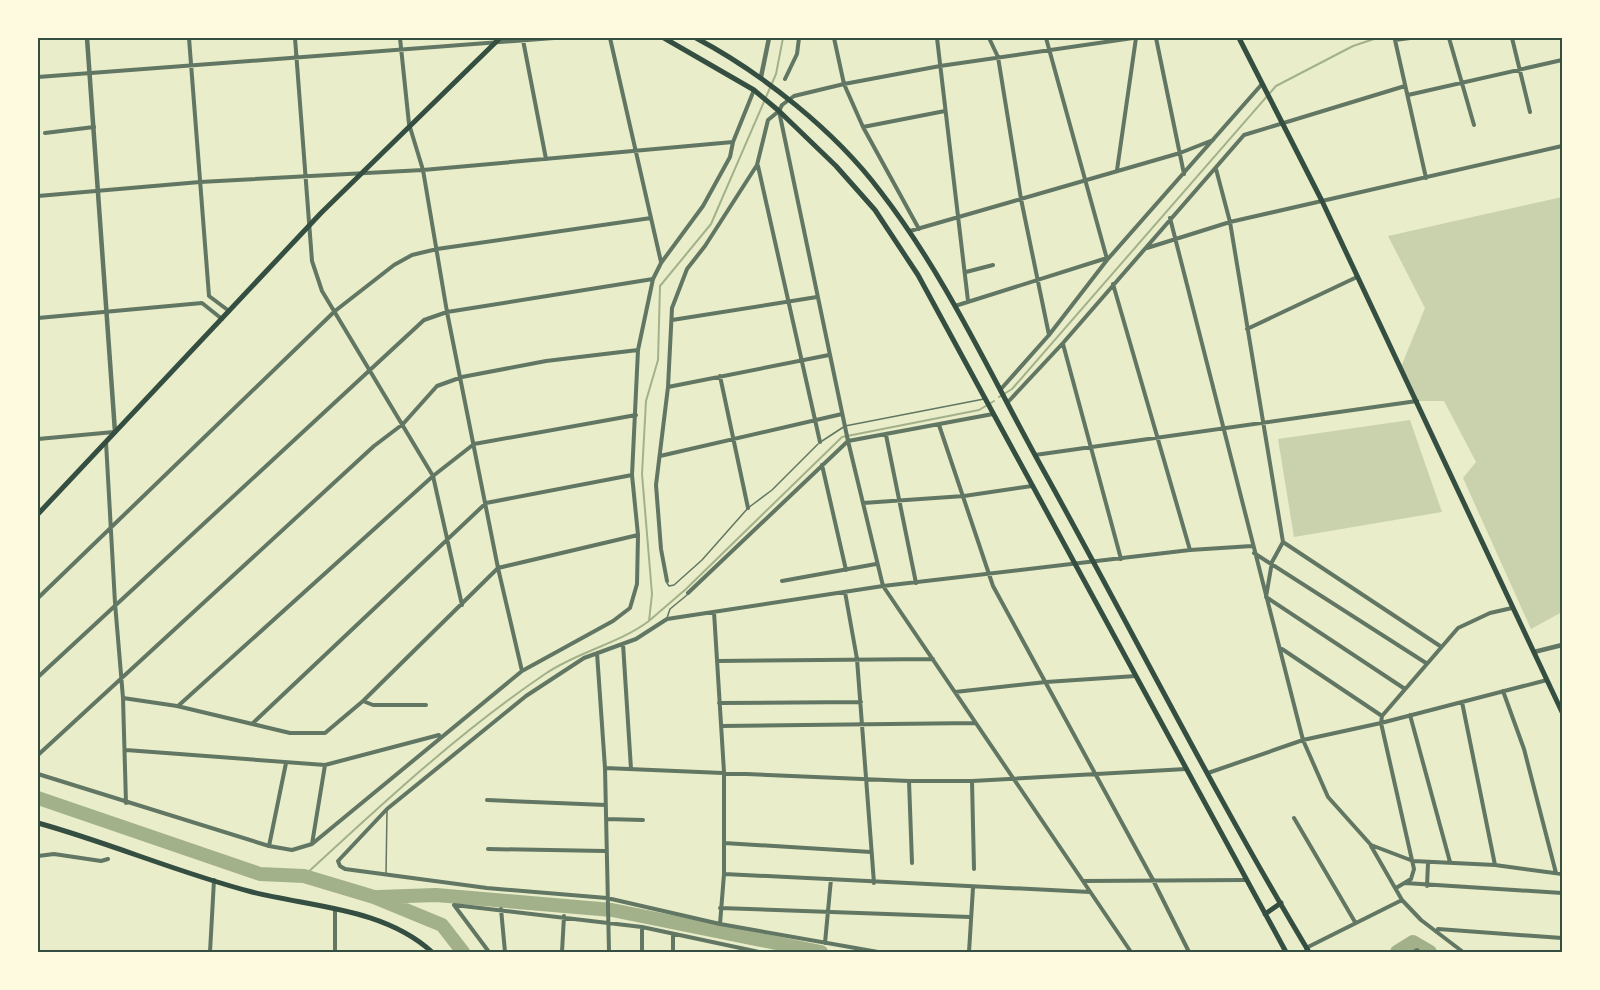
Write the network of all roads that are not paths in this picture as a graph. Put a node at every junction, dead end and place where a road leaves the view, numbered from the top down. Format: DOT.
graph roads {
  1 [pos="87,38"];
  2 [pos="189,38"];
  3 [pos="295,38"];
  4 [pos="400,38"];
  5 [pos="498,38"];
  6 [pos="554,38"];
  7 [pos="610,38"];
  8 [pos="664,38"];
  9 [pos="696,38"];
  10 [pos="770,38"];
  11 [pos="799,38"];
  12 [pos="834,38"];
  13 [pos="937,38"];
  14 [pos="989,38"];
  15 [pos="1046,38"];
  16 [pos="1134,38"];
  17 [pos="1156,38"];
  18 [pos="1239,38"];
  19 [pos="1410,38"];
  20 [pos="1449,38"];
  21 [pos="1512,38"];
  22 [pos="523,40"];
  23 [pos="401,48"];
  24 [pos="1051,50"];
  25 [pos="296,56"];
  26 [pos="998,57"];
  27 [pos="1563,60"];
  28 [pos="191,64"];
  29 [pos="940,66"];
  30 [pos="1520,69"];
  31 [pos="90,72"];
  32 [pos="38,77"];
  33 [pos="761,77"];
  34 [pos="785,79"];
  35 [pos="1463,81"];
  36 [pos="844,84"];
  37 [pos="1262,84"];
  38 [pos="1405,86"];
  39 [pos="754,90"];
  40 [pos="1407,95"];
  41 [pos="788,99"];
  42 [pos="779,111"];
  43 [pos="945,111"];
  44 [pos="1530,112"];
  45 [pos="409,124"];
  46 [pos="1283,125"];
  47 [pos="1474,125"];
  48 [pos="94,127"];
  49 [pos="863,127"];
  50 [pos="45,133"];
  51 [pos="1214,139"];
  52 [pos="733,142"];
  53 [pos="1563,146"];
  54 [pos="634,152"];
  55 [pos="1180,153"];
  56 [pos="546,159"];
  57 [pos="757,165"];
  58 [pos="1216,168"];
  59 [pos="423,170"];
  60 [pos="1118,170"];
  61 [pos="362,172"];
  62 [pos="1184,174"];
  63 [pos="303,176"];
  64 [pos="1426,178"];
  65 [pos="1085,180"];
  66 [pos="200,182"];
  67 [pos="98,191"];
  68 [pos="38,196"];
  69 [pos="1020,199"];
  70 [pos="1322,201"];
  71 [pos="651,218"];
  72 [pos="1170,218"];
  73 [pos="959,219"];
  74 [pos="1230,222"];
  75 [pos="308,227"];
  76 [pos="920,229"];
  77 [pos="909,231"];
  78 [pos="1174,238"];
  79 [pos="1145,248"];
  80 [pos="437,249"];
  81 [pos="1107,259"];
  82 [pos="661,262"];
  83 [pos="993,266"];
  84 [pos="966,272"];
  85 [pos="1356,277"];
  86 [pos="653,279"];
  87 [pos="1036,280"];
  88 [pos="1113,284"];
  89 [pos="817,297"];
  90 [pos="788,299"];
  91 [pos="968,301"];
  92 [pos="955,306"];
  93 [pos="229,311"];
  94 [pos="335,311"];
  95 [pos="107,312"];
  96 [pos="447,312"];
  97 [pos="38,318"];
  98 [pos="222,319"];
  99 [pos="672,320"];
  100 [pos="1247,328"];
  101 [pos="1049,335"];
  102 [pos="1063,343"];
  103 [pos="638,350"];
  104 [pos="829,355"];
  105 [pos="803,360"];
  106 [pos="370,369"];
  107 [pos="720,376"];
  108 [pos="462,377"];
  109 [pos="668,387"];
  110 [pos="1001,390"];
  111 [pos="986,400"];
  112 [pos="1007,400"];
  113 [pos="1418,401"];
  114 [pos="992,411"];
  115 [pos="842,414"];
  116 [pos="636,415"];
  117 [pos="815,421"];
  118 [pos="1263,422"];
  119 [pos="403,424"];
  120 [pos="939,425"];
  121 [pos="1222,427"];
  122 [pos="845,429"];
  123 [pos="115,432"];
  124 [pos="886,435"];
  125 [pos="1159,438"];
  126 [pos="38,440"];
  127 [pos="734,440"];
  128 [pos="847,440"];
  129 [pos="106,442"];
  130 [pos="820,442"];
  131 [pos="474,444"];
  132 [pos="1090,447"];
  133 [pos="1035,455"];
  134 [pos="660,456"];
  135 [pos="822,464"];
  136 [pos="632,475"];
  137 [pos="433,476"];
  138 [pos="1032,486"];
  139 [pos="964,496"];
  140 [pos="899,499"];
  141 [pos="486,503"];
  142 [pos="863,503"];
  143 [pos="748,508"];
  144 [pos="38,514"];
  145 [pos="112,524"];
  146 [pos="638,535"];
  147 [pos="448,542"];
  148 [pos="1283,542"];
  149 [pos="1252,546"];
  150 [pos="1190,550"];
  151 [pos="1254,552"];
  152 [pos="1121,559"];
  153 [pos="1272,562"];
  154 [pos="1095,563"];
  155 [pos="876,564"];
  156 [pos="1077,565"];
  157 [pos="498,568"];
  158 [pos="846,570"];
  159 [pos="990,574"];
  160 [pos="667,581"];
  161 [pos="782,581"];
  162 [pos="916,583"];
  163 [pos="883,586"];
  164 [pos="845,592"];
  165 [pos="688,593"];
  166 [pos="38,597"];
  167 [pos="1266,597"];
  168 [pos="115,603"];
  169 [pos="462,604"];
  170 [pos="1512,608"];
  171 [pos="714,612"];
  172 [pos="667,619"];
  173 [pos="623,644"];
  174 [pos="1563,645"];
  175 [pos="1440,646"];
  176 [pos="1281,649"];
  177 [pos="597,652"];
  178 [pos="1534,652"];
  179 [pos="856,658"];
  180 [pos="933,659"];
  181 [pos="717,661"];
  182 [pos="1426,663"];
  183 [pos="522,671"];
  184 [pos="1137,676"];
  185 [pos="38,677"];
  186 [pos="120,679"];
  187 [pos="1547,680"];
  188 [pos="1046,682"];
  189 [pos="1405,689"];
  190 [pos="1503,691"];
  191 [pos="955,692"];
  192 [pos="123,698"];
  193 [pos="363,701"];
  194 [pos="861,702"];
  195 [pos="1462,702"];
  196 [pos="719,704"];
  197 [pos="426,705"];
  198 [pos="177,706"];
  199 [pos="1563,712"];
  200 [pos="1410,715"];
  201 [pos="1382,716"];
  202 [pos="253,723"];
  203 [pos="975,723"];
  204 [pos="1381,723"];
  205 [pos="863,724"];
  206 [pos="721,726"];
  207 [pos="442,735"];
  208 [pos="1303,740"];
  209 [pos="126,750"];
  210 [pos="38,755"];
  211 [pos="286,763"];
  212 [pos="325,765"];
  213 [pos="605,768"];
  214 [pos="631,769"];
  215 [pos="1186,769"];
  216 [pos="724,772"];
  217 [pos="1208,773"];
  218 [pos="38,774"];
  219 [pos="1096,774"];
  220 [pos="1014,779"];
  221 [pos="867,781"];
  222 [pos="909,781"];
  223 [pos="972,781"];
  224 [pos="487,800"];
  225 [pos="126,803"];
  226 [pos="606,805"];
  227 [pos="387,810"];
  228 [pos="1294,818"];
  229 [pos="606,819"];
  230 [pos="643,819"];
  231 [pos="38,823"];
  232 [pos="724,843"];
  233 [pos="312,844"];
  234 [pos="1371,845"];
  235 [pos="269,846"];
  236 [pos="488,849"];
  237 [pos="605,852"];
  238 [pos="871,852"];
  239 [pos="38,856"];
  240 [pos="108,859"];
  241 [pos="1413,861"];
  242 [pos="1450,862"];
  243 [pos="912,863"];
  244 [pos="1428,863"];
  245 [pos="1495,865"];
  246 [pos="974,869"];
  247 [pos="1556,873"];
  248 [pos="724,874"];
  249 [pos="1563,874"];
  250 [pos="386,875"];
  251 [pos="1152,878"];
  252 [pos="831,879"];
  253 [pos="214,880"];
  254 [pos="1246,880"];
  255 [pos="1083,881"];
  256 [pos="874,883"];
  257 [pos="1406,883"];
  258 [pos="1426,886"];
  259 [pos="973,888"];
  260 [pos="1396,888"];
  261 [pos="1091,892"];
  262 [pos="1563,893"];
  263 [pos="607,898"];
  264 [pos="1402,900"];
  265 [pos="1281,903"];
  266 [pos="720,908"];
  267 [pos="335,909"];
  268 [pos="501,909"];
  269 [pos="829,911"];
  270 [pos="1265,914"];
  271 [pos="564,916"];
  272 [pos="969,917"];
  273 [pos="608,921"];
  274 [pos="1355,922"];
  275 [pos="720,924"];
  276 [pos="642,927"];
  277 [pos="1435,929"];
  278 [pos="673,935"];
  279 [pos="1563,938"];
  280 [pos="825,943"];
  281 [pos="728,946"];
  282 [pos="1308,950"];
  283 [pos="210,952"];
  284 [pos="334,952"];
  285 [pos="432,952"];
  286 [pos="489,952"];
  287 [pos="505,952"];
  288 [pos="562,952"];
  289 [pos="609,952"];
  290 [pos="642,952"];
  291 [pos="674,952"];
  292 [pos="728,952"];
  293 [pos="759,952"];
  294 [pos="878,952"];
  295 [pos="969,952"];
  296 [pos="1131,952"];
  297 [pos="1190,952"];
  298 [pos="1286,952"];
  299 [pos="1463,952"];
  1 -- 31 [label="street"];
  2 -- 28 [label="street"];
  3 -- 25 [label="street"];
  4 -- 23 [label="street"];
  5 -- 22 [label="street"];
  5 -- 23 [label="street"];
  5 -- 45 [label="main road"];
  6 -- 22 [label="street"];
  7 -- 54 [label="street"];
  8 -- 39 [label="main road"];
  9 -- 33 [label="main road"];
  10 -- 33 [label="street"];
  11 -- 34 [label="street"];
  12 -- 36 [label="street"];
  13 -- 29 [label="street"];
  14 -- 26 [label="street"];
  15 -- 24 [label="street"];
  16 -- 24 [label="street"];
  16 -- 60 [label="street"];
  17 -- 55 [label="street"];
  18 -- 37 [label="main road"];
  19 -- 38 [label="street"];
  20 -- 35 [label="street"];
  21 -- 30 [label="street"];
  22 -- 56 [label="street"];
  23 -- 25 [label="street"];
  23 -- 45 [label="street"];
  24 -- 26 [label="street"];
  24 -- 65 [label="street"];
  25 -- 28 [label="street"];
  25 -- 63 [label="street"];
  26 -- 29 [label="street"];
  26 -- 69 [label="street"];
  27 -- 30 [label="street"];
  28 -- 31 [label="street"];
  28 -- 66 [label="street"];
  29 -- 36 [label="street"];
  29 -- 43 [label="street"];
  30 -- 35 [label="street"];
  30 -- 44 [label="street"];
  31 -- 32 [label="street"];
  31 -- 48 [label="street"];
  33 -- 41 [label="main road"];
  35 -- 40 [label="street"];
  35 -- 47 [label="street"];
  36 -- 41 [label="street"];
  36 -- 49 [label="street"];
  37 -- 46 [label="main road"];
  37 -- 51 [label="street"];
  38 -- 40 [label="street"];
  38 -- 46 [label="street"];
  39 -- 42 [label="main road"];
  39 -- 52 [label="street"];
  40 -- 64 [label="street"];
  41 -- 42 [label="street"];
  41 -- 77 [label="main road"];
  42 -- 57 [label="street"];
  42 -- 89 [label="street"];
  42 -- 111 [label="main road"];
  43 -- 49 [label="street"];
  43 -- 73 [label="street"];
  45 -- 59 [label="street"];
  45 -- 61 [label="main road"];
  46 -- 58 [label="street"];
  46 -- 70 [label="main road"];
  48 -- 50 [label="street"];
  48 -- 67 [label="street"];
  49 -- 76 [label="street"];
  51 -- 55 [label="street"];
  51 -- 62 [label="street"];
  52 -- 54 [label="street"];
  52 -- 82 [label="street"];
  53 -- 64 [label="street"];
  54 -- 56 [label="street"];
  54 -- 71 [label="street"];
  55 -- 60 [label="street"];
  55 -- 62 [label="street"];
  56 -- 59 [label="street"];
  57 -- 90 [label="street"];
  57 -- 99 [label="street"];
  58 -- 72 [label="street"];
  58 -- 74 [label="street"];
  59 -- 61 [label="street"];
  59 -- 80 [label="street"];
  60 -- 65 [label="street"];
  61 -- 63 [label="street"];
  61 -- 75 [label="main road"];
  62 -- 81 [label="street"];
  63 -- 66 [label="street"];
  63 -- 75 [label="street"];
  64 -- 70 [label="street"];
  65 -- 69 [label="street"];
  65 -- 81 [label="street"];
  66 -- 67 [label="street"];
  66 -- 93 [label="street"];
  67 -- 68 [label="street"];
  67 -- 95 [label="street"];
  69 -- 73 [label="street"];
  69 -- 87 [label="street"];
  70 -- 74 [label="street"];
  70 -- 85 [label="main road"];
  71 -- 80 [label="street"];
  71 -- 82 [label="street"];
  72 -- 78 [label="street"];
  72 -- 79 [label="street"];
  73 -- 76 [label="street"];
  73 -- 84 [label="street"];
  74 -- 78 [label="street"];
  74 -- 100 [label="street"];
  75 -- 93 [label="main road"];
  75 -- 94 [label="street"];
  76 -- 77 [label="street"];
  77 -- 92 [label="main road"];
  78 -- 79 [label="street"];
  78 -- 121 [label="street"];
  79 -- 88 [label="street"];
  80 -- 94 [label="street"];
  80 -- 96 [label="street"];
  81 -- 87 [label="street"];
  81 -- 101 [label="street"];
  82 -- 86 [label="street"];
  83 -- 84 [label="street"];
  84 -- 91 [label="street"];
  85 -- 100 [label="street"];
  85 -- 113 [label="main road"];
  86 -- 96 [label="street"];
  86 -- 103 [label="street"];
  87 -- 91 [label="street"];
  87 -- 101 [label="street"];
  88 -- 102 [label="street"];
  88 -- 125 [label="street"];
  89 -- 90 [label="street"];
  89 -- 104 [label="street"];
  90 -- 99 [label="street"];
  90 -- 105 [label="street"];
  91 -- 92 [label="street"];
  92 -- 110 [label="main road"];
  93 -- 98 [label="main road"];
  94 -- 106 [label="street"];
  94 -- 145 [label="street"];
  95 -- 97 [label="street"];
  95 -- 98 [label="street"];
  95 -- 123 [label="street"];
  96 -- 106 [label="street"];
  96 -- 108 [label="street"];
  98 -- 123 [label="main road"];
  99 -- 109 [label="street"];
  100 -- 118 [label="street"];
  101 -- 110 [label="street"];
  102 -- 112 [label="street"];
  102 -- 132 [label="street"];
  103 -- 108 [label="street"];
  103 -- 116 [label="street"];
  104 -- 105 [label="street"];
  104 -- 115 [label="street"];
  105 -- 107 [label="street"];
  105 -- 117 [label="street"];
  106 -- 119 [label="street"];
  106 -- 168 [label="street"];
  107 -- 109 [label="street"];
  107 -- 127 [label="street"];
  108 -- 119 [label="street"];
  108 -- 131 [label="street"];
  109 -- 134 [label="street"];
  110 -- 112 [label="main road"];
  111 -- 114 [label="main road"];
  111 -- 122 [label="lane"];
  112 -- 133 [label="main road"];
  113 -- 118 [label="street"];
  113 -- 170 [label="main road"];
  114 -- 120 [label="street"];
  114 -- 138 [label="main road"];
  115 -- 117 [label="street"];
  115 -- 122 [label="street"];
  116 -- 131 [label="street"];
  116 -- 136 [label="street"];
  117 -- 127 [label="street"];
  117 -- 130 [label="street"];
  118 -- 121 [label="street"];
  118 -- 148 [label="street"];
  119 -- 137 [label="street"];
  119 -- 186 [label="street"];
  120 -- 124 [label="street"];
  120 -- 139 [label="street"];
  121 -- 125 [label="street"];
  121 -- 149 [label="street"];
  122 -- 128 [label="street"];
  122 -- 130 [label="lane"];
  123 -- 126 [label="street"];
  123 -- 129 [label="main road"];
  124 -- 128 [label="street"];
  124 -- 140 [label="street"];
  125 -- 132 [label="street"];
  125 -- 150 [label="street"];
  127 -- 134 [label="street"];
  127 -- 143 [label="street"];
  128 -- 135 [label="street"];
  128 -- 142 [label="street"];
  129 -- 144 [label="main road"];
  129 -- 145 [label="street"];
  130 -- 143 [label="lane"];
  131 -- 137 [label="street"];
  131 -- 141 [label="street"];
  132 -- 133 [label="street"];
  132 -- 152 [label="street"];
  133 -- 154 [label="main road"];
  134 -- 160 [label="street"];
  135 -- 158 [label="street"];
  135 -- 165 [label="street"];
  136 -- 141 [label="street"];
  136 -- 146 [label="street"];
  137 -- 147 [label="street"];
  137 -- 198 [label="street"];
  138 -- 139 [label="street"];
  138 -- 156 [label="main road"];
  139 -- 140 [label="street"];
  139 -- 159 [label="street"];
  140 -- 142 [label="street"];
  140 -- 162 [label="street"];
  141 -- 147 [label="street"];
  141 -- 157 [label="street"];
  142 -- 155 [label="street"];
  143 -- 160 [label="lane"];
  145 -- 166 [label="street"];
  145 -- 168 [label="street"];
  146 -- 157 [label="street"];
  146 -- 183 [label="street"];
  147 -- 169 [label="street"];
  147 -- 202 [label="street"];
  148 -- 153 [label="street"];
  148 -- 175 [label="street"];
  149 -- 150 [label="street"];
  149 -- 151 [label="street"];
  150 -- 152 [label="street"];
  151 -- 153 [label="street"];
  151 -- 167 [label="street"];
  152 -- 154 [label="street"];
  153 -- 167 [label="street"];
  153 -- 182 [label="street"];
  154 -- 156 [label="street"];
  154 -- 217 [label="main road"];
  155 -- 158 [label="street"];
  155 -- 163 [label="street"];
  156 -- 159 [label="street"];
  156 -- 184 [label="main road"];
  157 -- 169 [label="street"];
  157 -- 183 [label="street"];
  158 -- 161 [label="street"];
  159 -- 162 [label="street"];
  159 -- 188 [label="street"];
  162 -- 163 [label="street"];
  163 -- 164 [label="street"];
  163 -- 180 [label="street"];
  164 -- 171 [label="street"];
  164 -- 179 [label="street"];
  165 -- 172 [label="lane"];
  167 -- 176 [label="street"];
  167 -- 189 [label="street"];
  168 -- 185 [label="street"];
  168 -- 186 [label="street"];
  169 -- 193 [label="street"];
  170 -- 175 [label="street"];
  170 -- 178 [label="main road"];
  171 -- 172 [label="street"];
  171 -- 181 [label="street"];
  172 -- 173 [label="street"];
  173 -- 177 [label="street"];
  173 -- 214 [label="street"];
  174 -- 178 [label="street"];
  175 -- 182 [label="street"];
  176 -- 201 [label="street"];
  176 -- 208 [label="street"];
  177 -- 213 [label="street"];
  177 -- 227 [label="street"];
  178 -- 187 [label="main road"];
  179 -- 180 [label="street"];
  179 -- 181 [label="street"];
  179 -- 194 [label="street"];
  180 -- 191 [label="street"];
  181 -- 196 [label="street"];
  182 -- 189 [label="street"];
  183 -- 207 [label="street"];
  184 -- 188 [label="street"];
  184 -- 215 [label="main road"];
  186 -- 192 [label="street"];
  186 -- 210 [label="street"];
  187 -- 190 [label="street"];
  187 -- 199 [label="main road"];
  188 -- 191 [label="street"];
  188 -- 219 [label="street"];
  189 -- 201 [label="street"];
  190 -- 195 [label="street"];
  190 -- 247 [label="street"];
  191 -- 203 [label="street"];
  192 -- 198 [label="street"];
  192 -- 209 [label="street"];
  193 -- 197 [label="street"];
  193 -- 202 [label="street"];
  194 -- 196 [label="street"];
  194 -- 205 [label="street"];
  195 -- 200 [label="street"];
  195 -- 245 [label="street"];
  196 -- 206 [label="street"];
  198 -- 202 [label="street"];
  200 -- 204 [label="street"];
  200 -- 242 [label="street"];
  201 -- 204 [label="street"];
  203 -- 205 [label="street"];
  203 -- 220 [label="street"];
  204 -- 208 [label="street"];
  204 -- 241 [label="street"];
  205 -- 206 [label="street"];
  205 -- 221 [label="street"];
  206 -- 216 [label="street"];
  207 -- 212 [label="street"];
  207 -- 233 [label="street"];
  208 -- 217 [label="street"];
  208 -- 234 [label="street"];
  209 -- 211 [label="street"];
  209 -- 225 [label="street"];
  211 -- 212 [label="street"];
  211 -- 235 [label="street"];
  212 -- 233 [label="street"];
  213 -- 214 [label="street"];
  213 -- 226 [label="street"];
  214 -- 216 [label="street"];
  215 -- 219 [label="street"];
  215 -- 254 [label="main road"];
  216 -- 221 [label="street"];
  216 -- 232 [label="street"];
  217 -- 265 [label="main road"];
  218 -- 225 [label="street"];
  219 -- 220 [label="street"];
  219 -- 251 [label="street"];
  220 -- 223 [label="street"];
  220 -- 255 [label="street"];
  221 -- 222 [label="street"];
  221 -- 238 [label="street"];
  222 -- 223 [label="street"];
  222 -- 243 [label="street"];
  223 -- 246 [label="street"];
  224 -- 226 [label="street"];
  225 -- 235 [label="street"];
  226 -- 229 [label="street"];
  227 -- 250 [label="lane"];
  227 -- 250 [label="street"];
  228 -- 274 [label="street"];
  229 -- 230 [label="street"];
  229 -- 237 [label="street"];
  231 -- 253 [label="main road"];
  232 -- 238 [label="street"];
  232 -- 248 [label="street"];
  233 -- 235 [label="street"];
  234 -- 241 [label="street"];
  234 -- 260 [label="street"];
  236 -- 237 [label="street"];
  237 -- 263 [label="street"];
  238 -- 256 [label="street"];
  239 -- 240 [label="street"];
  241 -- 244 [label="street"];
  241 -- 257 [label="street"];
  242 -- 244 [label="street"];
  242 -- 245 [label="street"];
  244 -- 258 [label="street"];
  245 -- 247 [label="street"];
  247 -- 249 [label="street"];
  248 -- 252 [label="street"];
  248 -- 266 [label="street"];
  250 -- 263 [label="street"];
  251 -- 254 [label="street"];
  251 -- 255 [label="street"];
  251 -- 297 [label="street"];
  252 -- 256 [label="street"];
  252 -- 269 [label="street"];
  253 -- 267 [label="main road"];
  253 -- 283 [label="street"];
  254 -- 270 [label="main road"];
  255 -- 261 [label="street"];
  256 -- 259 [label="street"];
  257 -- 258 [label="street"];
  257 -- 260 [label="street"];
  258 -- 262 [label="street"];
  259 -- 261 [label="street"];
  259 -- 272 [label="street"];
  260 -- 264 [label="street"];
  261 -- 296 [label="street"];
  263 -- 273 [label="street"];
  263 -- 275 [label="street"];
  264 -- 274 [label="street"];
  264 -- 277 [label="street"];
  265 -- 270 [label="main road"];
  265 -- 282 [label="main road"];
  266 -- 269 [label="street"];
  266 -- 275 [label="street"];
  267 -- 284 [label="street"];
  267 -- 285 [label="main road"];
  268 -- 271 [label="street"];
  268 -- 286 [label="street"];
  268 -- 287 [label="street"];
  269 -- 272 [label="street"];
  269 -- 280 [label="street"];
  270 -- 298 [label="main road"];
  271 -- 273 [label="street"];
  271 -- 288 [label="street"];
  272 -- 295 [label="street"];
  273 -- 276 [label="street"];
  273 -- 289 [label="street"];
  274 -- 282 [label="street"];
  275 -- 280 [label="street"];
  276 -- 278 [label="street"];
  276 -- 290 [label="street"];
  277 -- 279 [label="street"];
  277 -- 299 [label="street"];
  278 -- 281 [label="street"];
  278 -- 291 [label="street"];
  280 -- 294 [label="street"];
  281 -- 292 [label="street"];
  281 -- 293 [label="street"];
}
